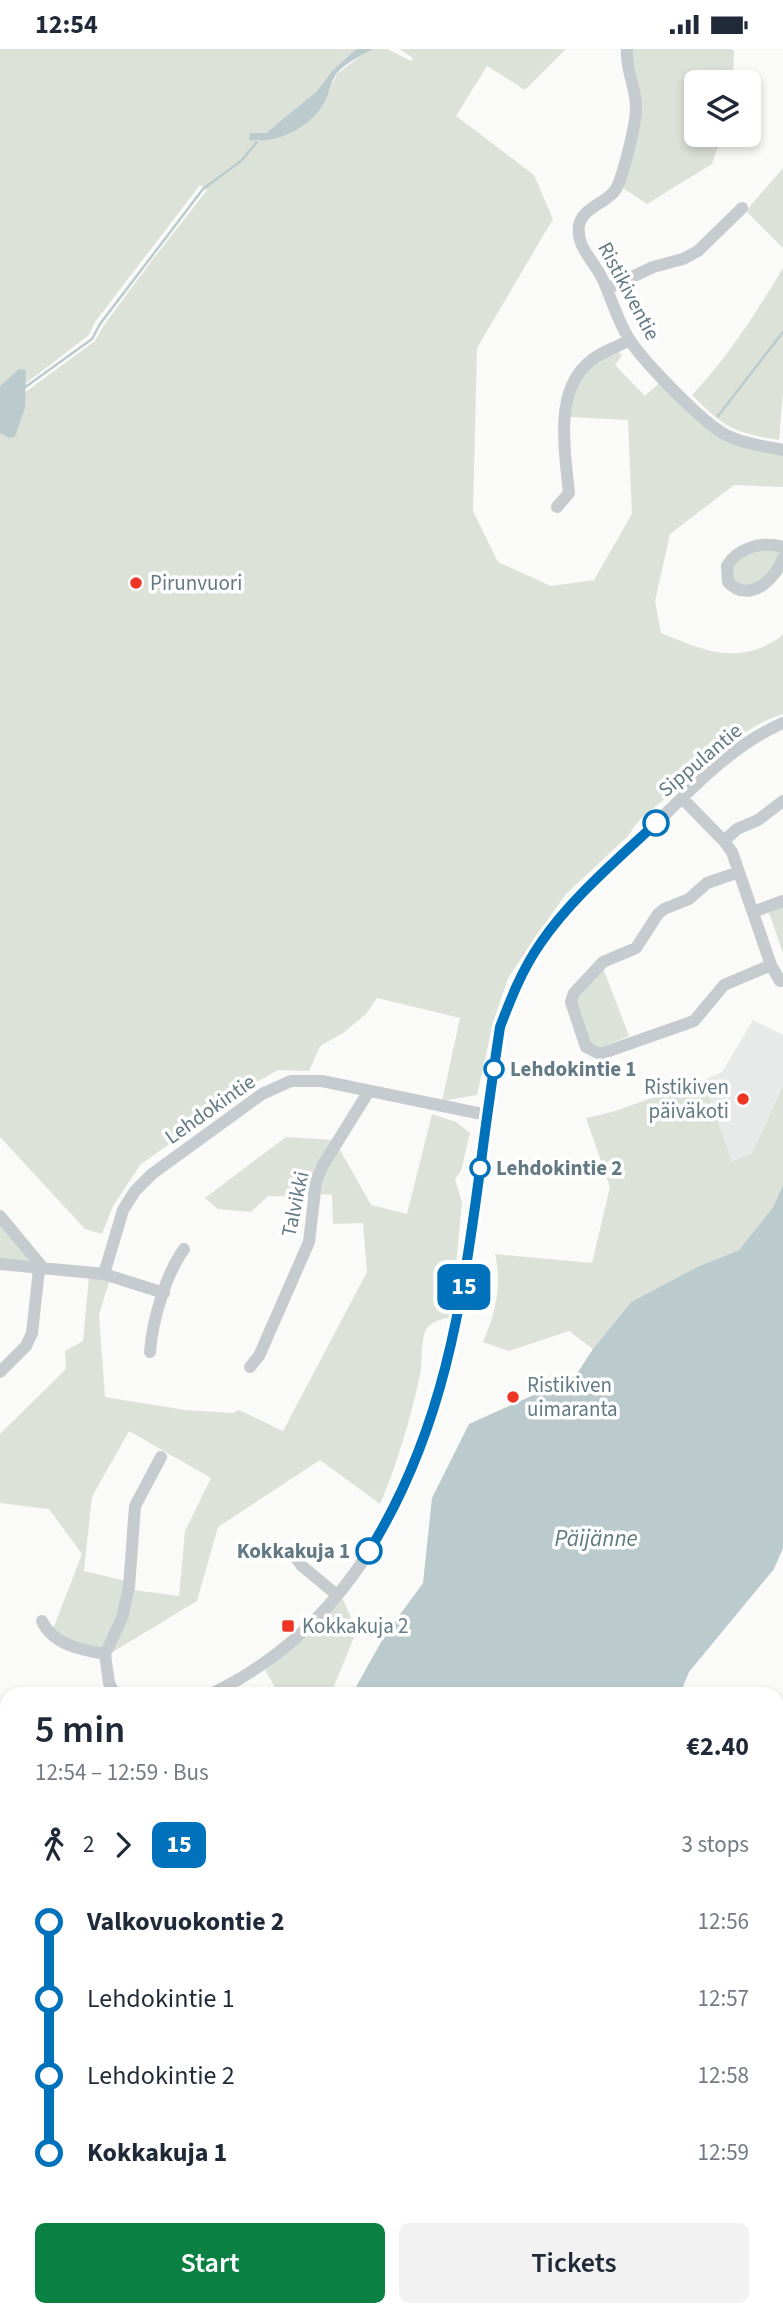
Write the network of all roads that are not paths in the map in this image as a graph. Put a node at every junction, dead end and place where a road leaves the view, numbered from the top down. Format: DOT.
graph roads {
  1 [pos="627,49"];
  2 [pos="742,208"];
  3 [pos="607,289"];
  4 [pos="629,340"];
  5 [pos="783,450"];
  6 [pos="557,507"];
  7 [pos="783,547"];
  8 [pos="783,558"];
  9 [pos="783,723"];
  10 [pos="682,798"];
  11 [pos="783,801"];
  12 [pos="724,841"];
  13 [pos="739,872"];
  14 [pos="783,901"];
  15 [pos="753,912"];
  16 [pos="771,965"];
  17 [pos="780,981"];
  18 [pos="369,1091"];
  19 [pos="487,1115"];
  20 [pos="0,1216"];
  21 [pos="184,1249"];
  22 [pos="0,1264"];
  23 [pos="41,1269"];
  24 [pos="104,1274"];
  25 [pos="164,1293"];
  26 [pos="150,1352"];
  27 [pos="250,1367"];
  28 [pos="0,1372"];
  29 [pos="161,1457"];
  30 [pos="294,1555"];
  31 [pos="337,1595"];
  32 [pos="42,1621"];
  33 [pos="105,1654"];
  34 [pos="111,1687"];
  35 [pos="228,1687"];
  1 -- 3 [label="street, Ristikiventie"];
  2 -- 3 [label="street"];
  3 -- 4 [label="street, Ristikiventie"];
  4 -- 5 [label="street, Ristikiventie"];
  4 -- 6 [label="street"];
  7 -- 8 [label="street"];
  9 -- 10 [label="street, Sippulantie"];
  10 -- 12 [label="street"];
  10 -- 19 [label="street, Sippulantie"];
  11 -- 12 [label="street"];
  12 -- 13 [label="street"];
  13 -- 15 [label="street"];
  13 -- 16 [label="street"];
  14 -- 15 [label="street"];
  15 -- 16 [label="street"];
  16 -- 17 [label="street"];
  18 -- 19 [label="street, Lehdokintie"];
  18 -- 24 [label="street, Lehdokintie"];
  18 -- 27 [label="street, Talvikki"];
  19 -- 31 [label="street, Sippulantie"];
  20 -- 23 [label="street"];
  21 -- 25 [label="street"];
  22 -- 23 [label="street"];
  23 -- 24 [label="street"];
  23 -- 28 [label="street"];
  24 -- 25 [label="street"];
  25 -- 26 [label="street"];
  29 -- 33 [label="street"];
  30 -- 31 [label="street"];
  31 -- 35 [label="street, Sippulantie"];
  32 -- 33 [label="street"];
  33 -- 34 [label="street"];
}
